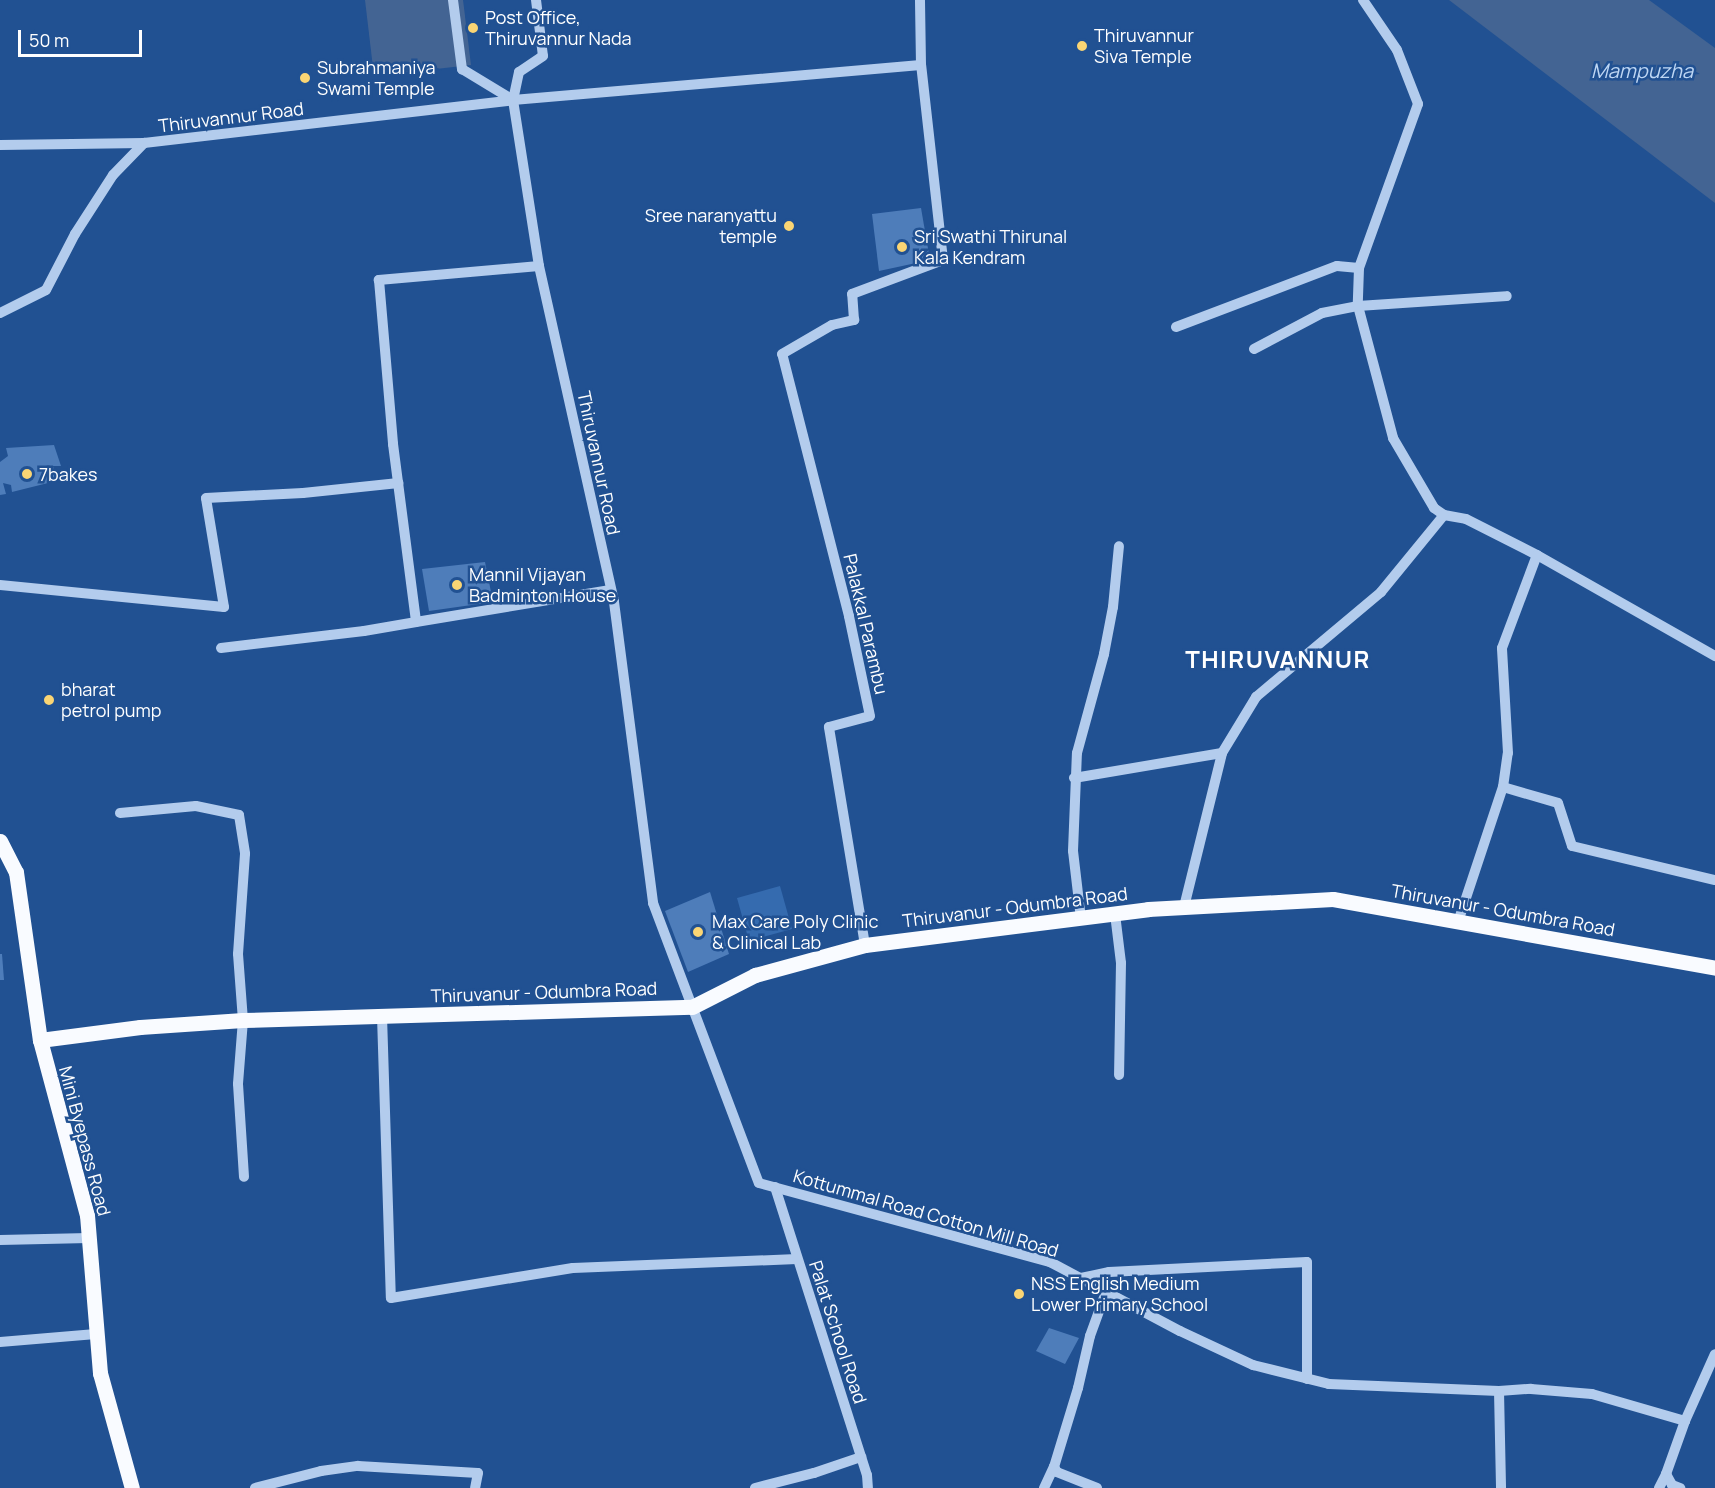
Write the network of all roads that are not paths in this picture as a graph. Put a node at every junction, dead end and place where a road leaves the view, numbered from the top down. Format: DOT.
graph roads {
  1 [pos="453,0"];
  2 [pos="536,0"];
  3 [pos="920,0"];
  4 [pos="1363,0"];
  5 [pos="921,65"];
  6 [pos="513,100"];
  7 [pos="144,143"];
  8 [pos="0,145"];
  9 [pos="539,266"];
  10 [pos="1359,268"];
  11 [pos="1507,296"];
  12 [pos="1358,306"];
  13 [pos="0,313"];
  14 [pos="1176,327"];
  15 [pos="1254,349"];
  16 [pos="398,483"];
  17 [pos="1443,515"];
  18 [pos="1119,546"];
  19 [pos="1537,555"];
  20 [pos="0,585"];
  21 [pos="610,590"];
  22 [pos="416,622"];
  23 [pos="221,648"];
  24 [pos="1715,656"];
  25 [pos="1222,753"];
  26 [pos="1074,778"];
  27 [pos="1503,787"];
  28 [pos="120,813"];
  29 [pos="0,841"];
  30 [pos="1715,880"];
  31 [pos="1184,907"];
  32 [pos="1115,914"];
  33 [pos="1081,919"];
  34 [pos="1458,922"];
  35 [pos="865,945"];
  36 [pos="1715,968"];
  37 [pos="692,1007"];
  38 [pos="382,1016"];
  39 [pos="243,1020"];
  40 [pos="40,1040"];
  41 [pos="1119,1075"];
  42 [pos="243,1177"];
  43 [pos="774,1187"];
  44 [pos="89,1238"];
  45 [pos="0,1240"];
  46 [pos="798,1258"];
  47 [pos="1081,1278"];
  48 [pos="1106,1292"];
  49 [pos="96,1334"];
  50 [pos="0,1342"];
  51 [pos="1715,1354"];
  52 [pos="1307,1379"];
  53 [pos="1499,1391"];
  54 [pos="1685,1421"];
  55 [pos="861,1457"];
  56 [pos="1054,1467"];
  57 [pos="1666,1474"];
  58 [pos="132,1488"];
  59 [pos="255,1488"];
  60 [pos="475,1488"];
  61 [pos="755,1488"];
  62 [pos="868,1488"];
  63 [pos="1044,1488"];
  64 [pos="1097,1488"];
  65 [pos="1501,1488"];
  66 [pos="1659,1488"];
  67 [pos="1680,1488"];
  1 -- 6 [label="street"];
  2 -- 6 [label="street"];
  3 -- 5 [label="street"];
  4 -- 10 [label="street"];
  5 -- 6 [label="street, Thiruvannur Road"];
  5 -- 35 [label="street, Palakkal Parambu"];
  6 -- 7 [label="street, Thiruvannur Road"];
  6 -- 9 [label="street, Thiruvannur Road"];
  7 -- 8 [label="street"];
  7 -- 13 [label="street, Thiruvannur Road"];
  9 -- 16 [label="street"];
  9 -- 21 [label="street, Thiruvannur Road"];
  10 -- 12 [label="street"];
  10 -- 14 [label="street"];
  11 -- 12 [label="street"];
  12 -- 15 [label="street"];
  12 -- 17 [label="street"];
  16 -- 20 [label="street"];
  16 -- 22 [label="street"];
  17 -- 19 [label="street"];
  17 -- 25 [label="street"];
  18 -- 26 [label="street"];
  19 -- 24 [label="street"];
  19 -- 27 [label="street"];
  21 -- 22 [label="street"];
  21 -- 37 [label="street, Thiruvannur Road"];
  22 -- 23 [label="street"];
  25 -- 26 [label="street"];
  25 -- 31 [label="street"];
  26 -- 33 [label="street"];
  27 -- 30 [label="street"];
  27 -- 34 [label="street"];
  28 -- 39 [label="street"];
  29 -- 40 [label="main road, Mini Byepass Road"];
  31 -- 32 [label="main road, Thiruvanur - Odumbra Road"];
  31 -- 34 [label="main road, Thiruvanur - Odumbra Road"];
  32 -- 33 [label="main road, Thiruvanur - Odumbra Road"];
  32 -- 41 [label="street"];
  33 -- 35 [label="main road, Thiruvanur - Odumbra Road"];
  34 -- 36 [label="main road, Thiruvanur - Odumbra Road"];
  35 -- 37 [label="main road, Thiruvanur - Odumbra Road"];
  37 -- 38 [label="main road, Thiruvanur - Odumbra Road"];
  37 -- 43 [label="street, Kottummal Road Cotton Mill Road"];
  38 -- 39 [label="main road, Thiruvanur - Odumbra Road"];
  38 -- 46 [label="street"];
  39 -- 40 [label="main road, Thiruvanur - Odumbra Road"];
  39 -- 42 [label="street"];
  40 -- 44 [label="main road, Mini Byepass Road"];
  43 -- 46 [label="street, Palat School Road"];
  43 -- 47 [label="street, Kottummal Road Cotton Mill Road"];
  44 -- 45 [label="street"];
  44 -- 49 [label="main road, Mini Byepass Road"];
  46 -- 55 [label="street, Palat School Road"];
  47 -- 48 [label="street, Kottummal Road Cotton Mill Road"];
  47 -- 52 [label="street"];
  48 -- 52 [label="street, Kottummal Road Cotton Mill Road"];
  48 -- 56 [label="street"];
  49 -- 50 [label="street"];
  49 -- 58 [label="main road, Mini Byepass Road"];
  51 -- 54 [label="street"];
  52 -- 53 [label="street, Kottummal Road Cotton Mill Road"];
  53 -- 54 [label="street, Kottummal Road Cotton Mill Road"];
  53 -- 65 [label="street"];
  54 -- 57 [label="street"];
  55 -- 61 [label="street"];
  55 -- 62 [label="street, Palat School Road"];
  56 -- 63 [label="street"];
  56 -- 64 [label="street"];
  57 -- 66 [label="street"];
  57 -- 67 [label="street"];
  59 -- 60 [label="street"];
}
